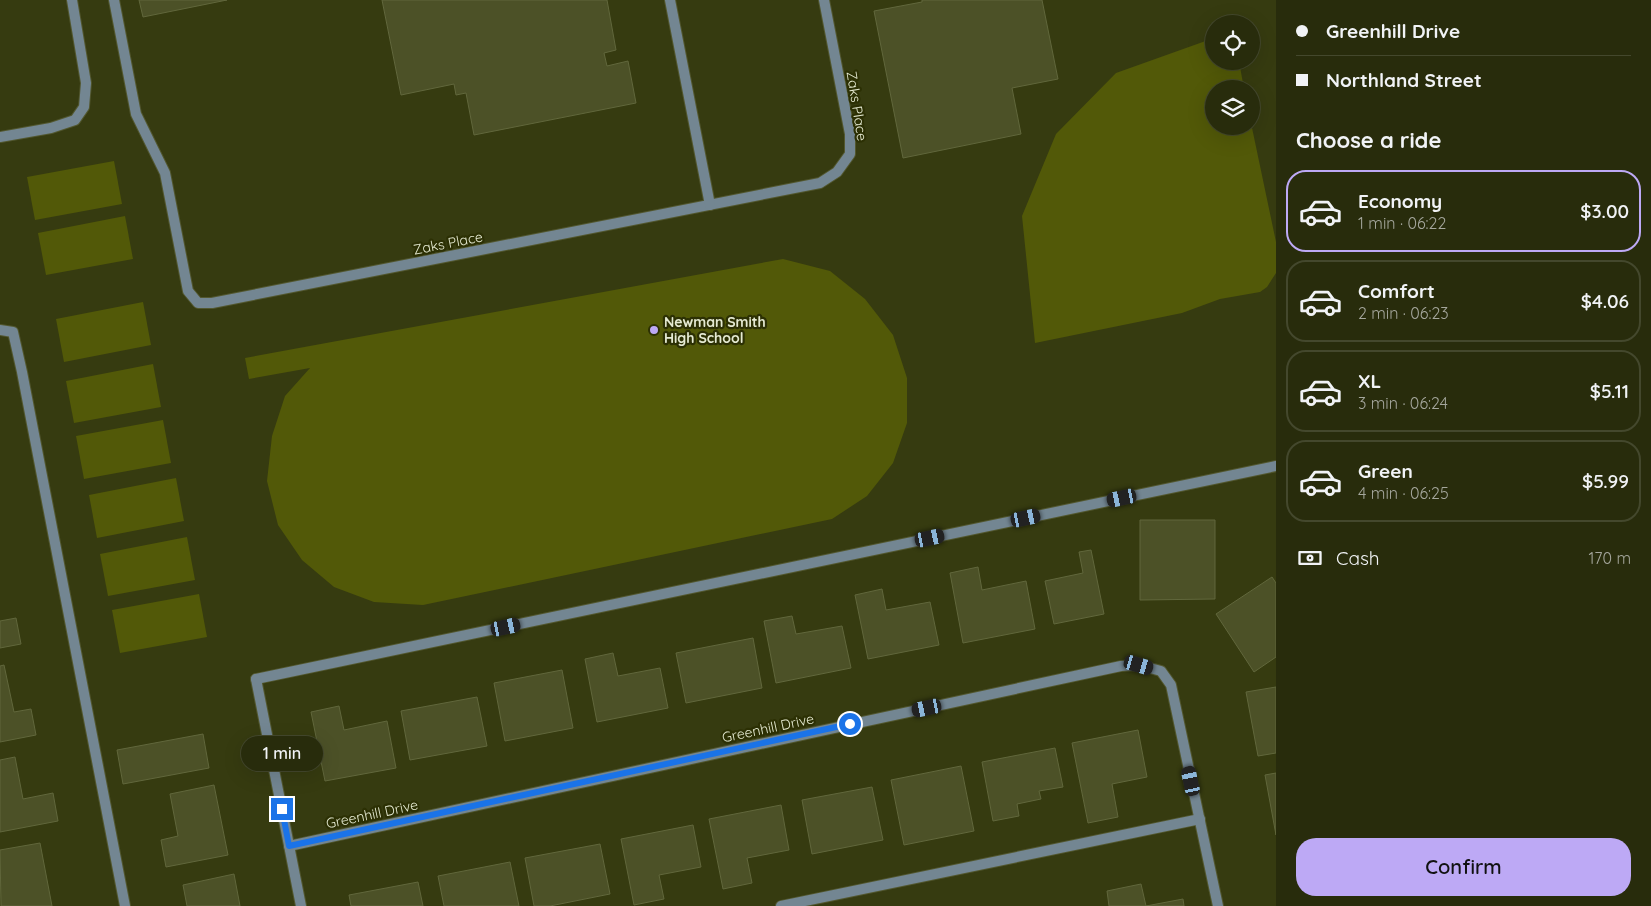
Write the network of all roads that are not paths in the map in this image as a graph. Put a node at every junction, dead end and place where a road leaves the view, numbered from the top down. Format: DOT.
graph roads {
  1 [pos="72,0"];
  2 [pos="114,0"];
  3 [pos="670,0"];
  4 [pos="824,0"];
  5 [pos="0,137"];
  6 [pos="710,205"];
  7 [pos="0,330"];
  8 [pos="1276,466"];
  9 [pos="1200,820"];
  10 [pos="289,846"];
  11 [pos="125,906"];
  12 [pos="301,906"];
  13 [pos="781,906"];
  14 [pos="1218,906"];
  1 -- 5 [label="street"];
  2 -- 6 [label="street, Zaks Place"];
  3 -- 6 [label="street"];
  4 -- 6 [label="street, Zaks Place"];
  7 -- 11 [label="street"];
  8 -- 10 [label="street"];
  9 -- 10 [label="street, Greenhill Drive"];
  9 -- 13 [label="street"];
  9 -- 14 [label="street, Greenhill Drive"];
  10 -- 12 [label="street"];
}
